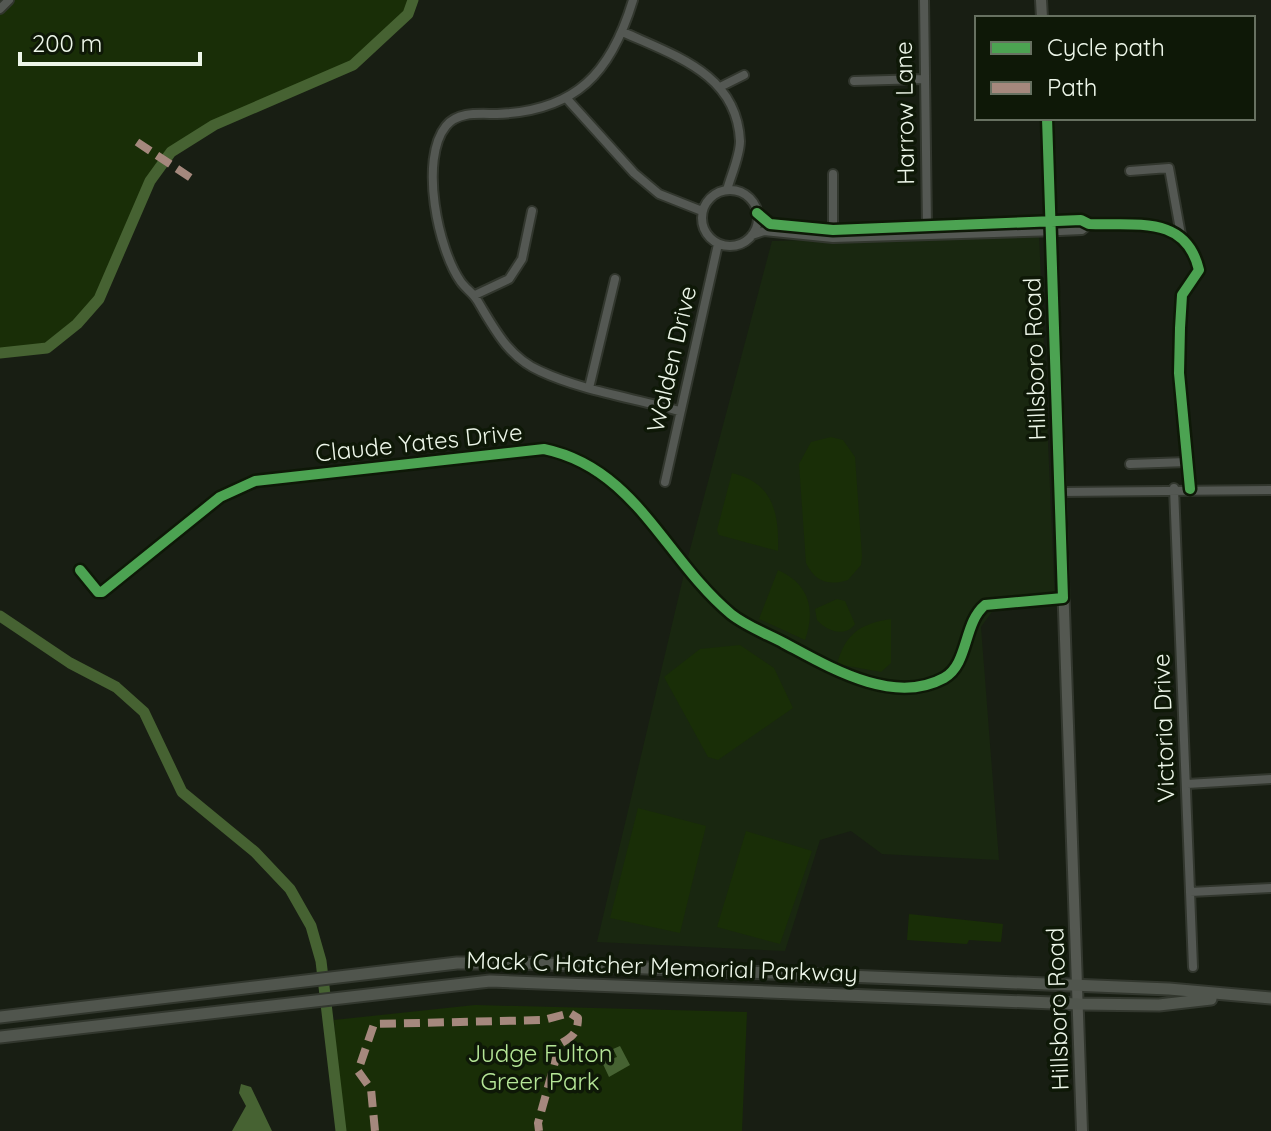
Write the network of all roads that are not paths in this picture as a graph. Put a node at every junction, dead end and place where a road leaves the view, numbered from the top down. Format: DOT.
graph roads {
  1 [pos="9,0"];
  2 [pos="633,0"];
  3 [pos="924,0"];
  4 [pos="0,9"];
  5 [pos="623,32"];
  6 [pos="744,75"];
  7 [pos="924,79"];
  8 [pos="854,81"];
  9 [pos="722,86"];
  10 [pos="568,100"];
  11 [pos="1047,120"];
  12 [pos="1130,171"];
  13 [pos="833,174"];
  14 [pos="727,190"];
  15 [pos="532,211"];
  16 [pos="702,211"];
  17 [pos="757,213"];
  18 [pos="927,226"];
  19 [pos="1049,226"];
  20 [pos="1012,228"];
  21 [pos="833,234"];
  22 [pos="752,235"];
  23 [pos="1181,235"];
  24 [pos="718,244"];
  25 [pos="615,279"];
  26 [pos="475,295"];
  27 [pos="589,388"];
  28 [pos="679,411"];
  29 [pos="1187,462"];
  30 [pos="1130,464"];
  31 [pos="665,482"];
  32 [pos="1174,488"];
  33 [pos="1190,489"];
  34 [pos="1271,490"];
  35 [pos="1060,492"];
  36 [pos="80,570"];
  37 [pos="1063,598"];
  38 [pos="1271,779"];
  39 [pos="1187,784"];
  40 [pos="1271,888"];
  41 [pos="1190,892"];
  42 [pos="1193,967"];
  43 [pos="1077,986"];
  44 [pos="1230,997"];
  45 [pos="1267,998"];
  46 [pos="1078,1004"];
  47 [pos="0,1017"];
  48 [pos="0,1037"];
  49 [pos="1082,1131"];
  1 -- 4 [label="street"];
  2 -- 5 [label="street"];
  3 -- 7 [label="street, Harrow Lane"];
  5 -- 9 [label="street"];
  5 -- 10 [label="street"];
  6 -- 9 [label="street"];
  7 -- 8 [label="street"];
  7 -- 18 [label="street, Harrow Lane"];
  9 -- 14 [label="street"];
  10 -- 16 [label="street"];
  10 -- 26 [label="street"];
  11 -- 19 [label="main road, Hillsboro Road"];
  12 -- 23 [label="street"];
  13 -- 21 [label="street"];
  14 -- 16 [label="street"];
  14 -- 17 [label="street"];
  15 -- 26 [label="street"];
  16 -- 24 [label="street"];
  17 -- 21 [label="street"];
  17 -- 22 [label="street"];
  18 -- 20 [label="street"];
  18 -- 21 [label="street"];
  19 -- 20 [label="street"];
  19 -- 23 [label="street"];
  19 -- 35 [label="main road, Hillsboro Road"];
  20 -- 21 [label="street"];
  21 -- 22 [label="street"];
  22 -- 24 [label="street"];
  23 -- 29 [label="street"];
  24 -- 28 [label="street, Walden Drive"];
  25 -- 27 [label="street"];
  26 -- 27 [label="street"];
  27 -- 28 [label="street"];
  28 -- 31 [label="street, Walden Drive"];
  29 -- 30 [label="street"];
  29 -- 33 [label="street"];
  32 -- 33 [label="street"];
  32 -- 35 [label="street"];
  32 -- 39 [label="street, Victoria Drive"];
  33 -- 34 [label="street"];
  35 -- 37 [label="main road, Hillsboro Road"];
  36 -- 37 [label="street, Claude Yates Drive"];
  37 -- 43 [label="main road, Hillsboro Road"];
  38 -- 39 [label="street"];
  39 -- 41 [label="street, Victoria Drive"];
  40 -- 41 [label="street"];
  41 -- 42 [label="street, Victoria Drive"];
  43 -- 44 [label="highway, Mack C Hatcher Memorial Parkway"];
  43 -- 46 [label="main road, Hillsboro Road"];
  43 -- 47 [label="highway, Mack C Hatcher Memorial Parkway"];
  44 -- 45 [label="highway, Mack C Hatcher Memorial Parkway"];
  44 -- 46 [label="highway, Mack C Hatcher Memorial Parkway"];
  46 -- 48 [label="highway, Mack C Hatcher Memorial Parkway"];
  46 -- 49 [label="main road, Hillsboro Road"];
}
